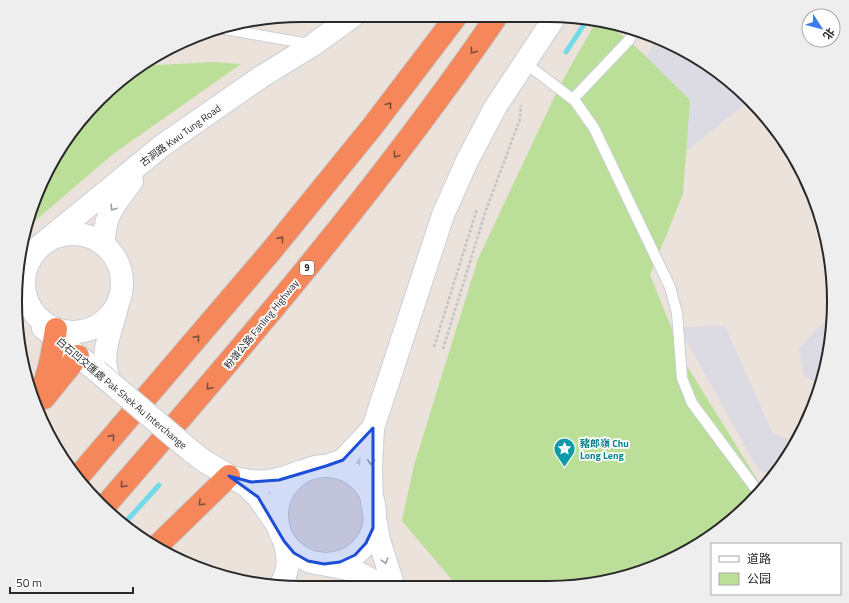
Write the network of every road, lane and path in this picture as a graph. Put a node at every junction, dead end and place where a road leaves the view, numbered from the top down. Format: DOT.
graph roads {
  1 [pos="345,22"];
  2 [pos="452,22"];
  3 [pos="493,22"];
  4 [pos="551,22"];
  5 [pos="234,31"];
  6 [pos="631,35"];
  7 [pos="313,45"];
  8 [pos="524,62"];
  9 [pos="575,102"];
  10 [pos="520,119"];
  11 [pos="163,145"];
  12 [pos="477,209"];
  13 [pos="104,244"];
  14 [pos="36,249"];
  15 [pos="25,262"];
  16 [pos="23,280"];
  17 [pos="23,282"];
  18 [pos="119,298"];
  19 [pos="22,305"];
  20 [pos="63,330"];
  21 [pos="434,347"];
  22 [pos="442,349"];
  23 [pos="78,356"];
  24 [pos="104,377"];
  25 [pos="38,394"];
  26 [pos="41,402"];
  27 [pos="373,428"];
  28 [pos="326,466"];
  29 [pos="302,471"];
  30 [pos="81,473"];
  31 [pos="229,476"];
  32 [pos="756,488"];
  33 [pos="372,496"];
  34 [pos="108,503"];
  35 [pos="281,534"];
  36 [pos="160,543"];
  37 [pos="321,564"];
  38 [pos="283,580"];
  39 [pos="288,580"];
  40 [pos="374,581"];
  41 [pos="392,581"];
  1 -- 7 [label="street, 古洞路 Kwu Tung Road"];
  30 -- 2 [label="highway, one-way"];
  3 -- 34 [label="highway, 粉嶺公路 Fanling Highway / 9, one-way"];
  4 -- 8 [label="street"];
  5 -- 7 [label="lane"];
  6 -- 9 [label="lane"];
  7 -- 11 [label="street, 古洞路 Kwu Tung Road"];
  8 -- 9 [label="lane"];
  8 -- 27 [label="street"];
  9 -- 32 [label="lane"];
  10 -- 22 [label="path"];
  11 -- 13 [label="street, one-way"];
  11 -- 14 [label="street, 古洞路 Kwu Tung Road"];
  12 -- 21 [label="path"];
  13 -- 14 [label="street"];
  13 -- 18 [label="street"];
  14 -- 15 [label="street, 古洞路 Kwu Tung Road"];
  14 -- 16 [label="street"];
  17 -- 19 [label="street"];
  18 -- 20 [label="street"];
  18 -- 24 [label="street"];
  19 -- 20 [label="street"];
  19 -- 23 [label="street, 白石凹交匯處 Pak Shek Au Interchange"];
  20 -- 24 [label="street"];
  20 -- 25 [label="highway"];
  23 -- 24 [label="street, 白石凹交匯處 Pak Shek Au Interchange"];
  23 -- 26 [label="highway"];
  24 -- 31 [label="street, 白石凹交匯處 Pak Shek Au Interchange, bridge"];
  27 -- 28 [label="street"];
  27 -- 33 [label="street, one-way"];
  28 -- 29 [label="street"];
  28 -- 33 [label="street"];
  29 -- 31 [label="street"];
  29 -- 35 [label="street"];
  31 -- 35 [label="street"];
  31 -- 36 [label="highway, one-way"];
  33 -- 37 [label="street"];
  33 -- 41 [label="street, one-way"];
  35 -- 37 [label="street"];
  35 -- 38 [label="street"];
  37 -- 39 [label="street"];
  37 -- 40 [label="street"];
}
